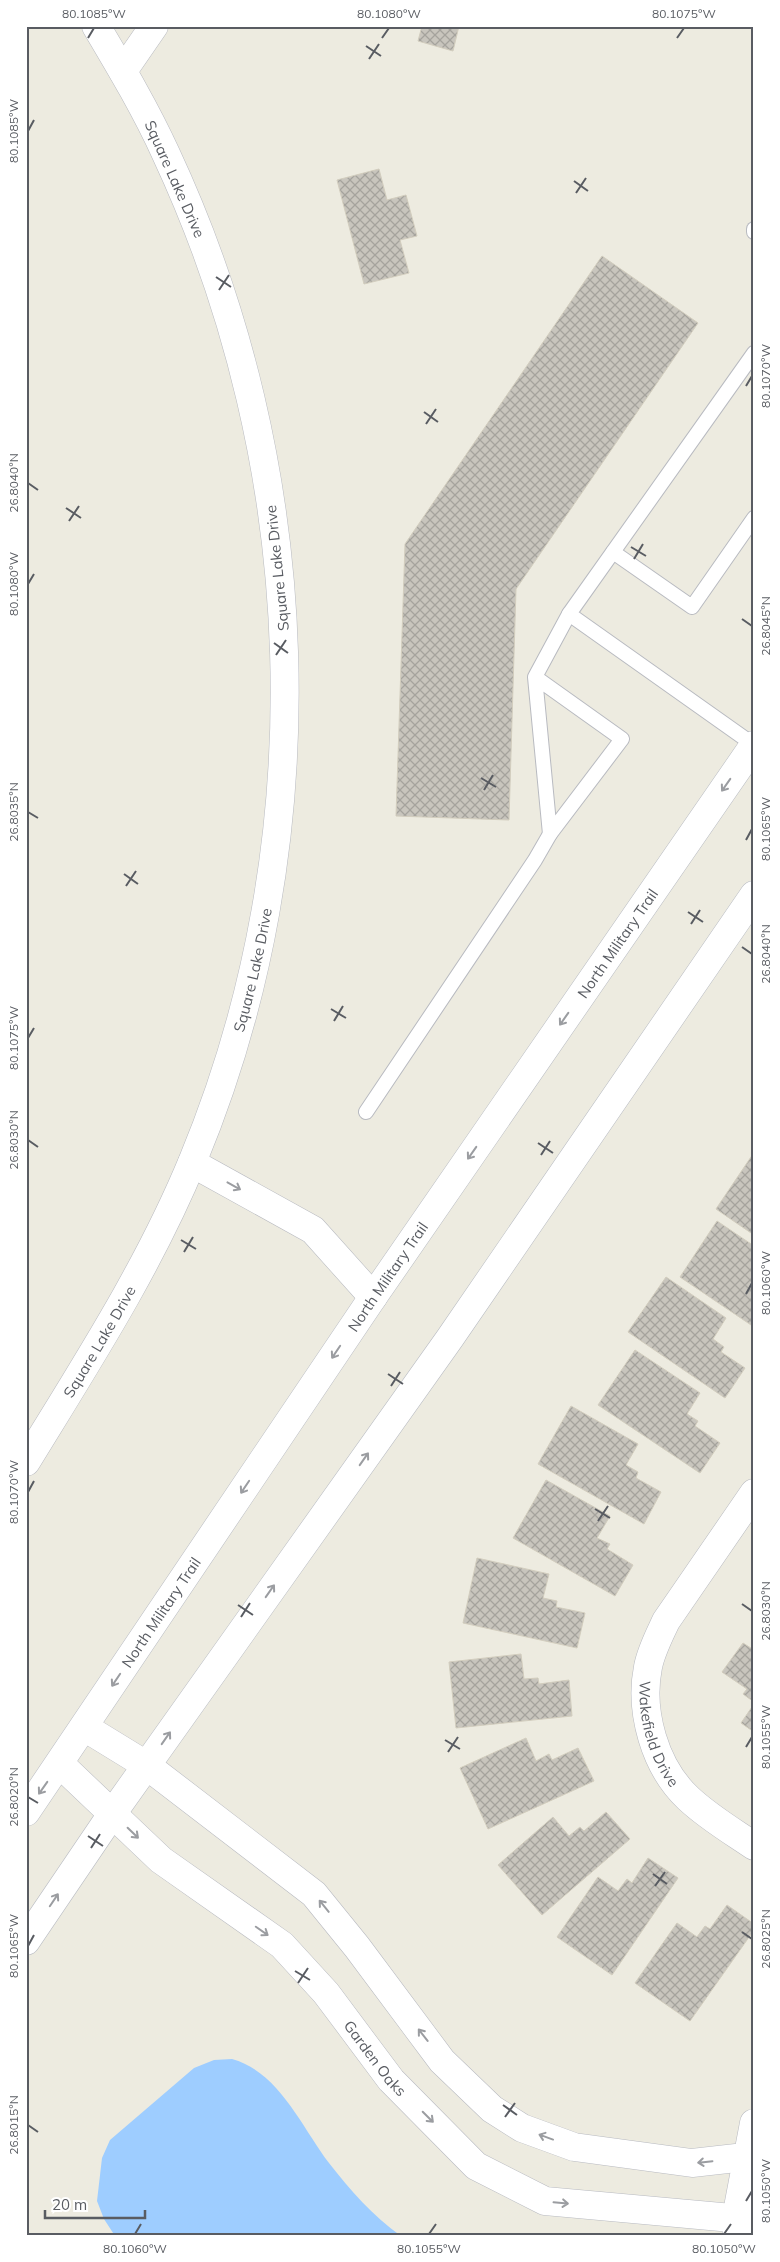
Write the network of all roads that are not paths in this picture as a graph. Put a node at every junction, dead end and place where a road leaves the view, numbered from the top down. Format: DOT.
graph roads {
  1 [pos="96,26"];
  2 [pos="154,26"];
  3 [pos="123,71"];
  4 [pos="754,353"];
  5 [pos="754,518"];
  6 [pos="614,552"];
  7 [pos="569,614"];
  8 [pos="536,677"];
  9 [pos="754,745"];
  10 [pos="550,834"];
  11 [pos="754,895"];
  12 [pos="366,1112"];
  13 [pos="192,1163"];
  14 [pos="373,1297"];
  15 [pos="26,1462"];
  16 [pos="754,1493"];
  17 [pos="84,1726"];
  18 [pos="60,1764"];
  19 [pos="146,1766"];
  20 [pos="26,1812"];
  21 [pos="112,1814"];
  22 [pos="754,1846"];
  23 [pos="26,1941"];
  24 [pos="754,2124"];
  25 [pos="750,2157"];
  26 [pos="742,2224"];
  1 -- 3 [label="street, Square Lake Drive"];
  2 -- 3 [label="street"];
  3 -- 13 [label="street, Square Lake Drive"];
  4 -- 6 [label="lane"];
  5 -- 6 [label="lane"];
  6 -- 7 [label="lane"];
  7 -- 8 [label="lane"];
  7 -- 9 [label="lane"];
  8 -- 10 [label="lane"];
  8 -- 10 [label="lane"];
  9 -- 14 [label="street, North Military Trail, one-way"];
  10 -- 12 [label="lane"];
  19 -- 11 [label="street, one-way"];
  13 -- 14 [label="street, one-way"];
  13 -- 15 [label="street, Square Lake Drive"];
  14 -- 17 [label="street, North Military Trail, one-way"];
  16 -- 22 [label="street, Wakefield Drive"];
  17 -- 18 [label="street, North Military Trail"];
  17 -- 19 [label="street"];
  18 -- 20 [label="street, North Military Trail, one-way"];
  18 -- 21 [label="street, Garden Oaks"];
  19 -- 21 [label="street"];
  25 -- 19 [label="street, one-way"];
  23 -- 21 [label="street, one-way"];
  21 -- 26 [label="street, Garden Oaks, one-way"];
  24 -- 25 [label="street"];
  25 -- 26 [label="street"];
}
